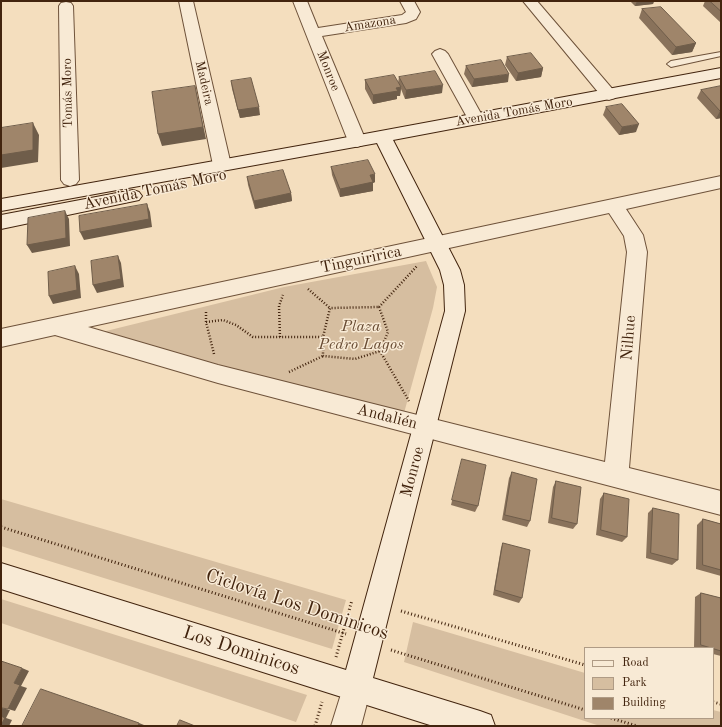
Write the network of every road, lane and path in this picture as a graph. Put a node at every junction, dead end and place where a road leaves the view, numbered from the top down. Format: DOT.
graph roads {
  1 [pos="186,1"];
  2 [pos="300,1"];
  3 [pos="407,1"];
  4 [pos="530,1"];
  5 [pos="66,6"];
  6 [pos="313,33"];
  7 [pos="440,54"];
  8 [pos="721,54"];
  9 [pos="672,64"];
  10 [pos="721,73"];
  11 [pos="609,95"];
  12 [pos="476,119"];
  13 [pos="382,136"];
  14 [pos="357,141"];
  15 [pos="308,150"];
  16 [pos="221,162"];
  17 [pos="70,180"];
  18 [pos="721,182"];
  19 [pos="1,192"];
  20 [pos="1,205"];
  21 [pos="614,206"];
  22 [pos="1,222"];
  23 [pos="436,244"];
  24 [pos="419,264"];
  25 [pos="291,275"];
  26 [pos="206,294"];
  27 [pos="379,307"];
  28 [pos="330,308"];
  29 [pos="206,322"];
  30 [pos="54,326"];
  31 [pos="280,337"];
  32 [pos="323,337"];
  33 [pos="1,338"];
  34 [pos="380,351"];
  35 [pos="323,356"];
  36 [pos="218,374"];
  37 [pos="266,386"];
  38 [pos="410,403"];
  39 [pos="425,427"];
  40 [pos="616,476"];
  41 [pos="721,503"];
  42 [pos="1,528"];
  43 [pos="1,576"];
  44 [pos="400,611"];
  45 [pos="368,643"];
  46 [pos="584,665"];
  47 [pos="356,688"];
  48 [pos="584,710"];
  49 [pos="614,719"];
  50 [pos="346,726"];
  51 [pos="480,726"];
  52 [pos="637,726"];
  1 -- 16 [label="street, Madeira"];
  2 -- 6 [label="street, Monroe"];
  3 -- 6 [label="street, Amazona"];
  4 -- 11 [label="street"];
  5 -- 17 [label="street, Tomás Moro"];
  6 -- 14 [label="street, Monroe"];
  7 -- 12 [label="street"];
  8 -- 9 [label="lane"];
  10 -- 11 [label="street, Avenida Tomás Moro"];
  11 -- 12 [label="street, Avenida Tomás Moro"];
  12 -- 13 [label="street, Avenida Tomás Moro"];
  13 -- 14 [label="street, Avenida Tomás Moro"];
  13 -- 23 [label="street, Monroe"];
  14 -- 15 [label="street, Avenida Tomás Moro"];
  15 -- 16 [label="street, Avenida Tomás Moro"];
  15 -- 22 [label="street, Avenida Tomás Moro"];
  16 -- 17 [label="street, Avenida Tomás Moro"];
  16 -- 20 [label="street, Avenida Tomás Moro"];
  17 -- 19 [label="street, Avenida Tomás Moro"];
  18 -- 21 [label="street, Tinguiririca"];
  21 -- 23 [label="street, Tinguiririca"];
  21 -- 40 [label="street, Nilhue"];
  23 -- 25 [label="street, Tinguiririca"];
  23 -- 39 [label="street, Monroe"];
  24 -- 27 [label="path"];
  25 -- 26 [label="street, Tinguiririca"];
  25 -- 28 [label="path"];
  25 -- 31 [label="path"];
  26 -- 29 [label="path"];
  26 -- 30 [label="street, Tinguiririca"];
  27 -- 28 [label="path"];
  27 -- 34 [label="path"];
  28 -- 32 [label="path"];
  29 -- 31 [label="path"];
  29 -- 36 [label="path"];
  30 -- 33 [label="street, Tinguiririca"];
  30 -- 36 [label="street, Andalién"];
  31 -- 32 [label="path"];
  32 -- 35 [label="path"];
  34 -- 35 [label="path"];
  34 -- 38 [label="path"];
  35 -- 37 [label="path"];
  36 -- 37 [label="street, Andalién"];
  37 -- 39 [label="street, Andalién"];
  39 -- 40 [label="street, Andalién"];
  39 -- 45 [label="street, Monroe"];
  40 -- 41 [label="street, Andalién"];
  42 -- 45 [label="path, Ciclovía Los Dominicos"];
  43 -- 47 [label="street, Los Dominicos"];
  44 -- 46 [label="path"];
  45 -- 47 [label="street, Monroe"];
  45 -- 48 [label="path, Ciclovía Los Dominicos"];
  47 -- 50 [label="street, Monroe"];
  47 -- 51 [label="street, Los Dominicos"];
  49 -- 52 [label="path"];
}
